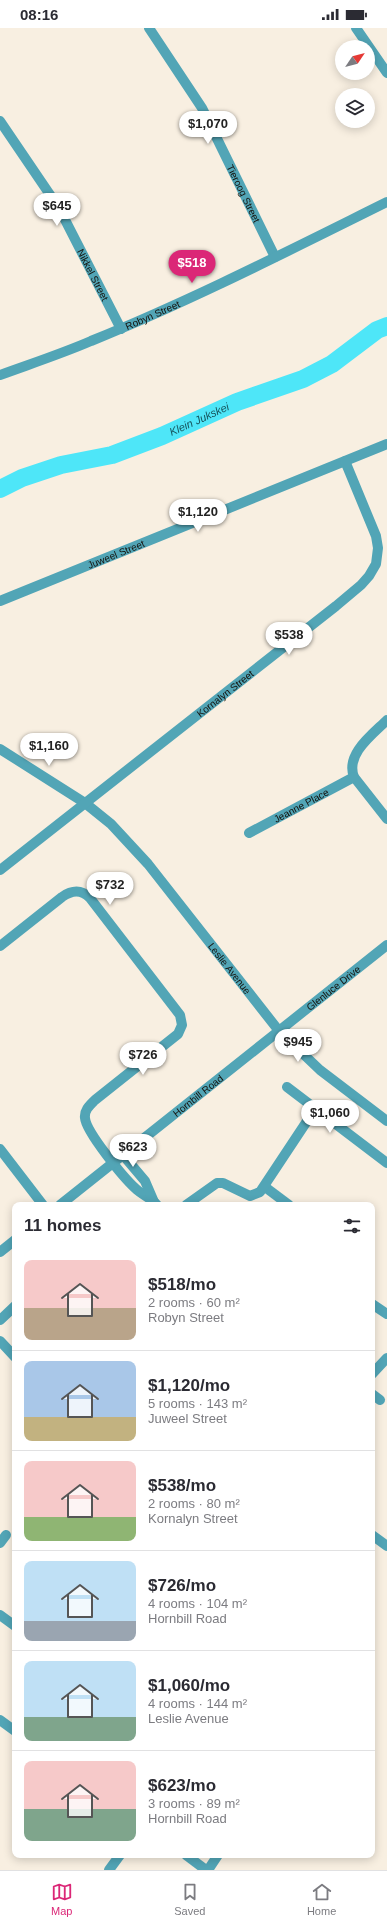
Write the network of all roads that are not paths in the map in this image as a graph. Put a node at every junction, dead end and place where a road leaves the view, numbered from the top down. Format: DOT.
graph roads {
  1 [pos="149,28"];
  2 [pos="356,28"];
  3 [pos="387,73"];
  4 [pos="0,121"];
  5 [pos="387,202"];
  6 [pos="275,257"];
  7 [pos="121,329"];
  8 [pos="0,376"];
  9 [pos="387,444"];
  10 [pos="345,461"];
  11 [pos="0,602"];
  12 [pos="387,720"];
  13 [pos="0,749"];
  14 [pos="354,777"];
  15 [pos="86,803"];
  16 [pos="387,819"];
  17 [pos="249,833"];
  18 [pos="0,870"];
  19 [pos="387,945"];
  20 [pos="0,946"];
  21 [pos="279,1031"];
  22 [pos="287,1087"];
  23 [pos="315,1109"];
  24 [pos="387,1121"];
  25 [pos="0,1149"];
  26 [pos="123,1155"];
  27 [pos="114,1162"];
  28 [pos="387,1163"];
  29 [pos="265,1187"];
  30 [pos="41,1202"];
  31 [pos="64,1202"];
  32 [pos="155,1202"];
  33 [pos="156,1202"];
  34 [pos="190,1202"];
  35 [pos="285,1202"];
  36 [pos="12,1242"];
  37 [pos="0,1252"];
  38 [pos="375,1306"];
  39 [pos="12,1309"];
  40 [pos="387,1314"];
  41 [pos="1,1318"];
  42 [pos="0,1341"];
  43 [pos="12,1354"];
  44 [pos="387,1358"];
  45 [pos="375,1371"];
  46 [pos="375,1537"];
  47 [pos="387,1546"];
  48 [pos="0,1615"];
  49 [pos="12,1624"];
  50 [pos="0,1720"];
  51 [pos="12,1729"];
  52 [pos="118,1858"];
  53 [pos="190,1858"];
  54 [pos="216,1858"];
  55 [pos="108,1870"];
  56 [pos="207,1870"];
  1 -- 6 [label="street, Tieroog Street"];
  2 -- 3 [label="street"];
  4 -- 7 [label="street, Nikkel Street"];
  5 -- 6 [label="street, Robyn Street"];
  6 -- 7 [label="street, Robyn Street"];
  7 -- 8 [label="street, Robyn Street"];
  9 -- 10 [label="street, Juweel Street"];
  10 -- 11 [label="street, Juweel Street"];
  10 -- 15 [label="street, Kornalyn Street"];
  12 -- 14 [label="street"];
  13 -- 15 [label="street, Leslie Avenue"];
  14 -- 16 [label="street"];
  14 -- 17 [label="street, Jeanne Place"];
  15 -- 18 [label="street, Kornalyn Street"];
  15 -- 21 [label="street, Leslie Avenue"];
  19 -- 21 [label="street, Glenluce Drive"];
  20 -- 27 [label="street"];
  21 -- 24 [label="street, Leslie Avenue"];
  21 -- 26 [label="street, Hornbill Road"];
  22 -- 23 [label="street"];
  23 -- 28 [label="street"];
  23 -- 29 [label="street"];
  25 -- 30 [label="street"];
  26 -- 27 [label="street, Hornbill Road"];
  26 -- 33 [label="street"];
  27 -- 31 [label="street, Hornbill Road"];
  27 -- 32 [label="street"];
  29 -- 34 [label="street"];
  29 -- 35 [label="street"];
  36 -- 37 [label="street"];
  38 -- 40 [label="street"];
  39 -- 41 [label="street"];
  42 -- 43 [label="street"];
  44 -- 45 [label="street"];
  46 -- 47 [label="street"];
  48 -- 49 [label="street"];
  50 -- 51 [label="street"];
  52 -- 55 [label="street"];
  53 -- 56 [label="street"];
  54 -- 56 [label="street"];
}
